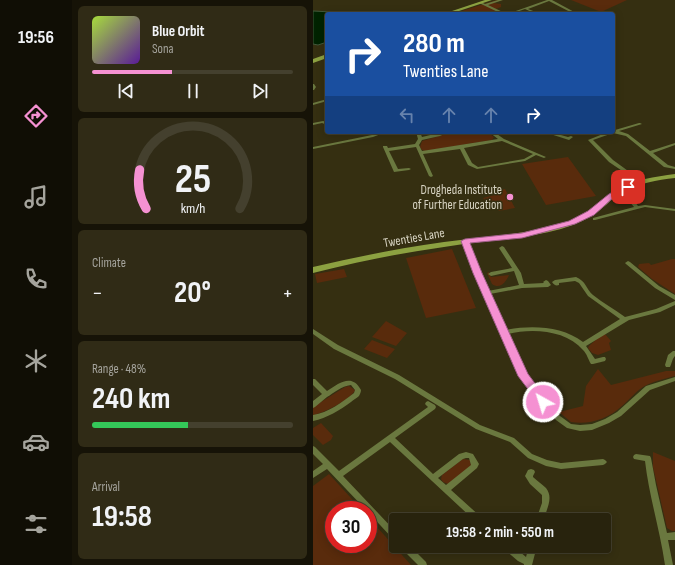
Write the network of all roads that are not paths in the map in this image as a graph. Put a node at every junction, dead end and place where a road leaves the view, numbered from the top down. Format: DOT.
graph roads {
  1 [pos="490,0"];
  2 [pos="501,0"];
  3 [pos="549,0"];
  4 [pos="483,4"];
  5 [pos="526,9"];
  6 [pos="453,12"];
  7 [pos="501,12"];
  8 [pos="513,12"];
  9 [pos="533,12"];
  10 [pos="572,12"];
  11 [pos="325,57"];
  12 [pos="313,61"];
  13 [pos="313,85"];
  14 [pos="313,89"];
  15 [pos="325,100"];
  16 [pos="313,103"];
  17 [pos="325,123"];
  18 [pos="313,124"];
  19 [pos="640,124"];
  20 [pos="615,131"];
  21 [pos="615,133"];
  22 [pos="378,134"];
  23 [pos="419,134"];
  24 [pos="442,134"];
  25 [pos="494,134"];
  26 [pos="553,134"];
  27 [pos="607,134"];
  28 [pos="571,137"];
  29 [pos="420,139"];
  30 [pos="502,140"];
  31 [pos="675,144"];
  32 [pos="417,145"];
  33 [pos="461,147"];
  34 [pos="313,148"];
  35 [pos="420,153"];
  36 [pos="650,153"];
  37 [pos="534,154"];
  38 [pos="544,157"];
  39 [pos="675,168"];
  40 [pos="409,169"];
  41 [pos="431,176"];
  42 [pos="675,176"];
  43 [pos="640,182"];
  44 [pos="622,190"];
  45 [pos="636,207"];
  46 [pos="675,210"];
  47 [pos="595,218"];
  48 [pos="465,241"];
  49 [pos="502,248"];
  50 [pos="506,255"];
  51 [pos="498,256"];
  52 [pos="628,263"];
  53 [pos="515,269"];
  54 [pos="313,270"];
  55 [pos="491,274"];
  56 [pos="546,282"];
  57 [pos="557,284"];
  58 [pos="522,286"];
  59 [pos="486,293"];
  60 [pos="675,298"];
  61 [pos="675,303"];
  62 [pos="624,319"];
  63 [pos="313,331"];
  64 [pos="504,333"];
  65 [pos="583,345"];
  66 [pos="675,354"];
  67 [pos="603,359"];
  68 [pos="668,365"];
  69 [pos="675,378"];
  70 [pos="313,381"];
  71 [pos="327,395"];
  72 [pos="313,404"];
  73 [pos="428,404"];
  74 [pos="313,418"];
  75 [pos="390,438"];
  76 [pos="313,449"];
  77 [pos="636,457"];
  78 [pos="603,462"];
  79 [pos="327,465"];
  80 [pos="531,472"];
  81 [pos="313,475"];
  82 [pos="338,476"];
  83 [pos="433,478"];
  84 [pos="446,490"];
  85 [pos="471,513"];
  86 [pos="542,513"];
  87 [pos="389,529"];
  88 [pos="675,536"];
  89 [pos="665,537"];
  90 [pos="412,553"];
  91 [pos="515,553"];
  92 [pos="531,553"];
  93 [pos="529,563"];
  94 [pos="423,565"];
  95 [pos="669,565"];
  1 -- 4 [label="street"];
  2 -- 4 [label="street"];
  3 -- 5 [label="street"];
  3 -- 10 [label="street"];
  4 -- 6 [label="street"];
  4 -- 7 [label="street"];
  5 -- 8 [label="street"];
  5 -- 9 [label="street"];
  11 -- 12 [label="street"];
  13 -- 14 [label="street"];
  15 -- 16 [label="street"];
  17 -- 18 [label="street"];
  19 -- 20 [label="street"];
  21 -- 36 [label="street"];
  22 -- 34 [label="street"];
  23 -- 29 [label="street"];
  24 -- 29 [label="street"];
  25 -- 30 [label="street"];
  26 -- 28 [label="street"];
  27 -- 43 [label="street"];
  29 -- 32 [label="street"];
  30 -- 33 [label="street"];
  30 -- 37 [label="street"];
  31 -- 36 [label="street"];
  32 -- 35 [label="street"];
  32 -- 40 [label="street"];
  33 -- 35 [label="street"];
  33 -- 37 [label="street"];
  35 -- 41 [label="street"];
  36 -- 39 [label="street"];
  37 -- 38 [label="street"];
  42 -- 43 [label="street, Twenties Lane"];
  43 -- 44 [label="street, Twenties Lane"];
  44 -- 45 [label="street"];
  44 -- 48 [label="street, Twenties Lane"];
  45 -- 46 [label="street"];
  45 -- 47 [label="street"];
  48 -- 54 [label="street, Twenties Lane"];
  48 -- 59 [label="street"];
  49 -- 50 [label="street"];
  50 -- 51 [label="street"];
  50 -- 53 [label="street"];
  52 -- 60 [label="street"];
  53 -- 55 [label="street"];
  53 -- 58 [label="street"];
  56 -- 58 [label="street"];
  57 -- 62 [label="street"];
  58 -- 59 [label="street"];
  59 -- 64 [label="street"];
  61 -- 62 [label="street"];
  62 -- 65 [label="street"];
  63 -- 78 [label="street"];
  64 -- 65 [label="street"];
  64 -- 69 [label="street"];
  65 -- 67 [label="street"];
  66 -- 68 [label="street"];
  70 -- 71 [label="street"];
  71 -- 72 [label="street"];
  71 -- 74 [label="street"];
  73 -- 75 [label="street"];
  75 -- 82 [label="street"];
  75 -- 83 [label="street"];
  76 -- 79 [label="street"];
  77 -- 89 [label="street"];
  79 -- 81 [label="street"];
  79 -- 82 [label="street"];
  80 -- 86 [label="street"];
  82 -- 87 [label="street"];
  83 -- 84 [label="street"];
  83 -- 84 [label="street"];
  84 -- 85 [label="street"];
  88 -- 89 [label="street"];
  89 -- 95 [label="street"];
  90 -- 94 [label="street"];
  91 -- 93 [label="street"];
  92 -- 93 [label="street"];
}
